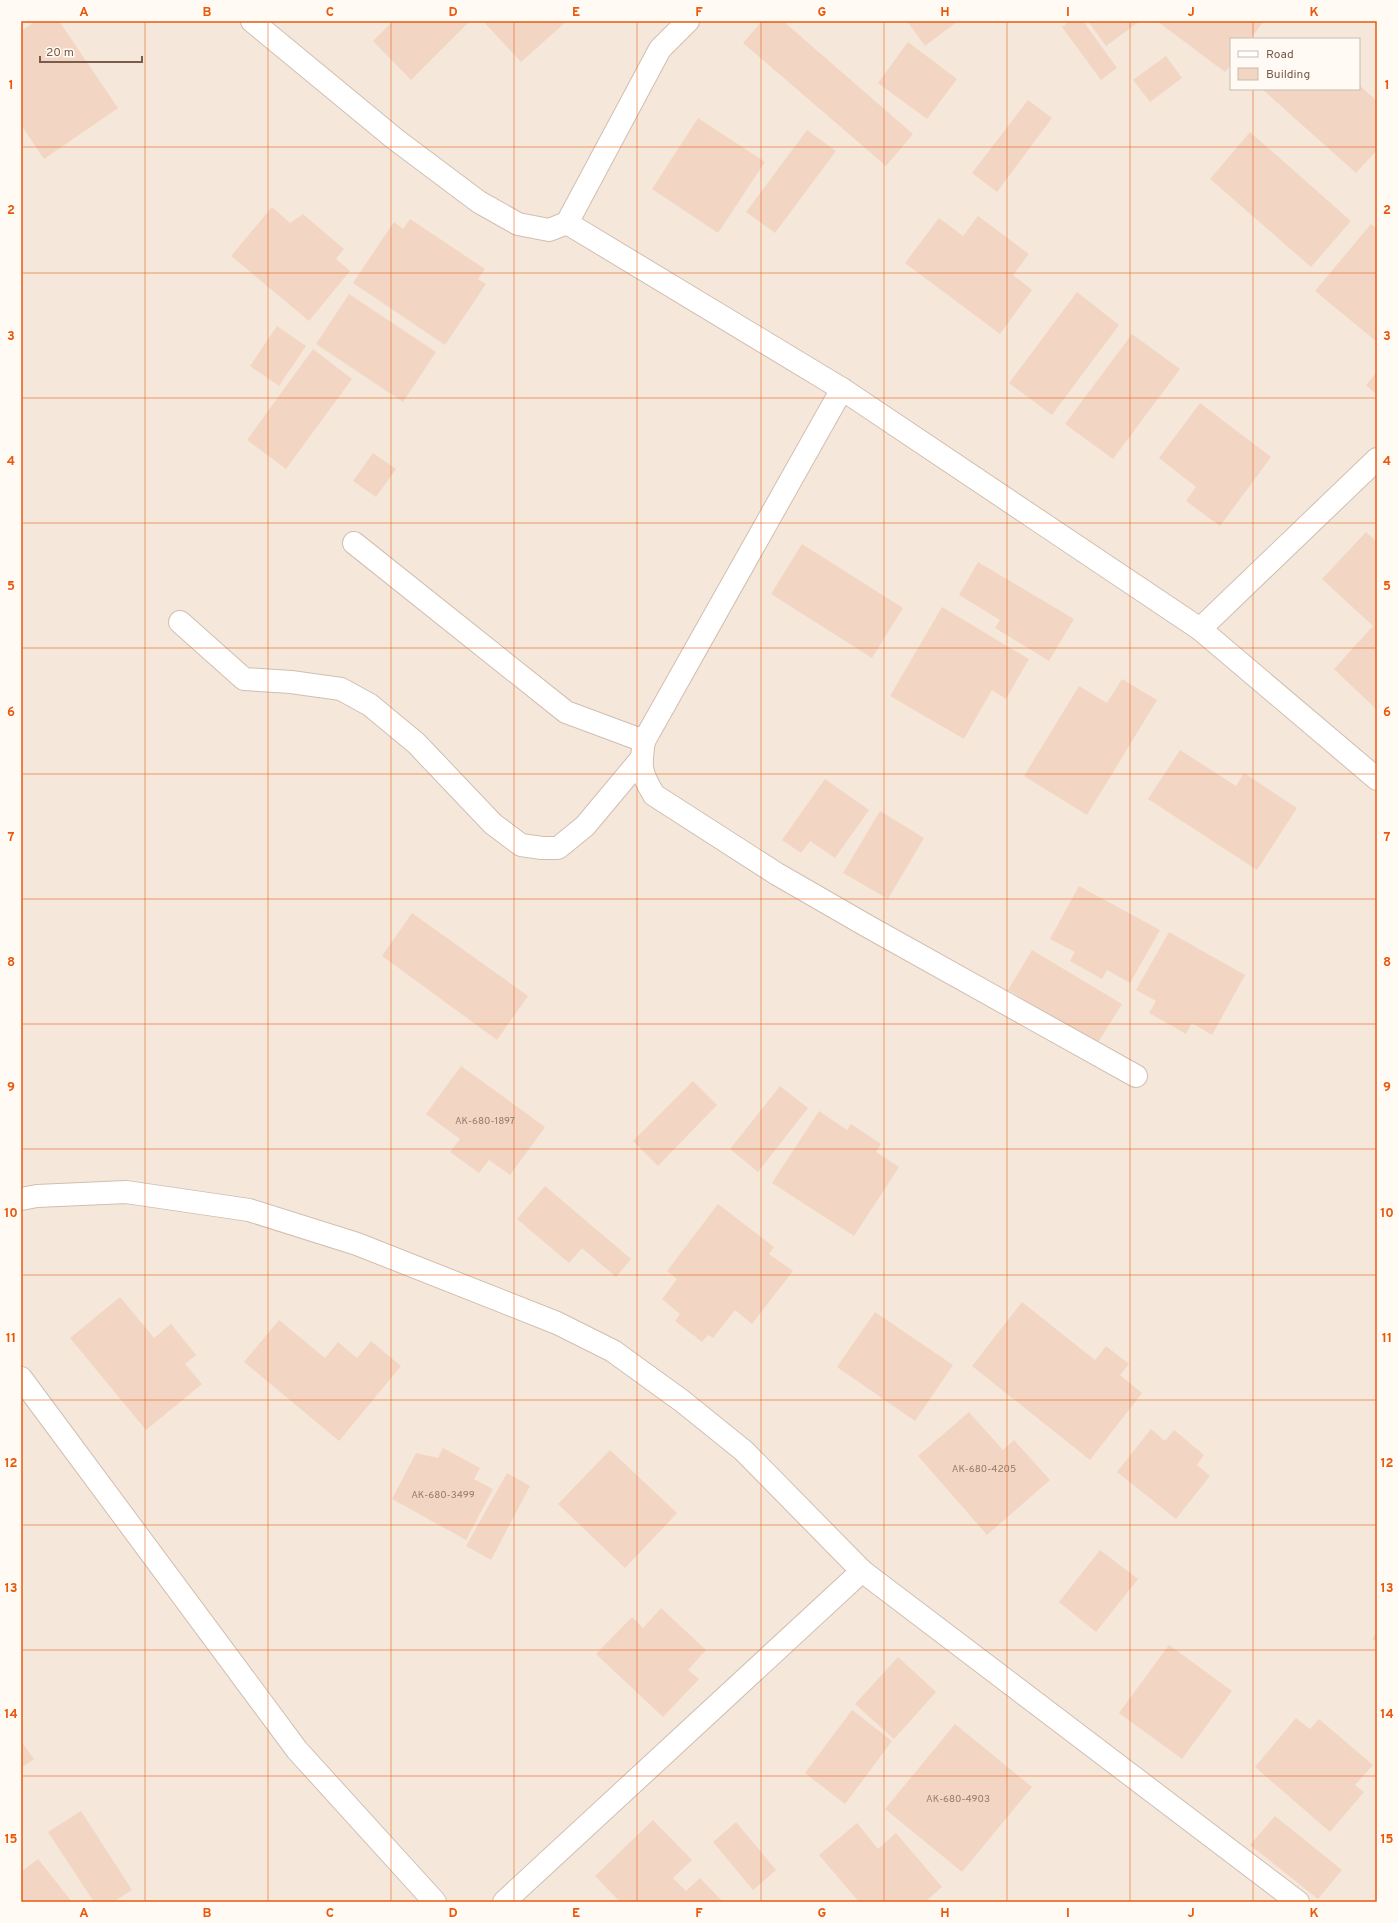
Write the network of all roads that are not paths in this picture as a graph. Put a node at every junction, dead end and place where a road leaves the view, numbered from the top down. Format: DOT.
graph roads {
  1 [pos="252,21"];
  2 [pos="688,21"];
  3 [pos="567,223"];
  4 [pos="842,389"];
  5 [pos="1377,459"];
  6 [pos="354,543"];
  7 [pos="180,622"];
  8 [pos="1200,629"];
  9 [pos="643,750"];
  10 [pos="1377,779"];
  11 [pos="1136,1076"];
  12 [pos="21,1199"];
  13 [pos="21,1378"];
  14 [pos="862,1571"];
  15 [pos="435,1902"];
  16 [pos="504,1902"];
  17 [pos="1298,1902"];
  1 -- 3 [label="street"];
  2 -- 3 [label="street"];
  3 -- 4 [label="street"];
  4 -- 8 [label="street"];
  4 -- 9 [label="street"];
  5 -- 8 [label="street"];
  6 -- 9 [label="street"];
  7 -- 9 [label="street"];
  8 -- 10 [label="street"];
  9 -- 11 [label="street"];
  12 -- 14 [label="street"];
  13 -- 15 [label="street"];
  14 -- 16 [label="street"];
  14 -- 17 [label="street"];
}
